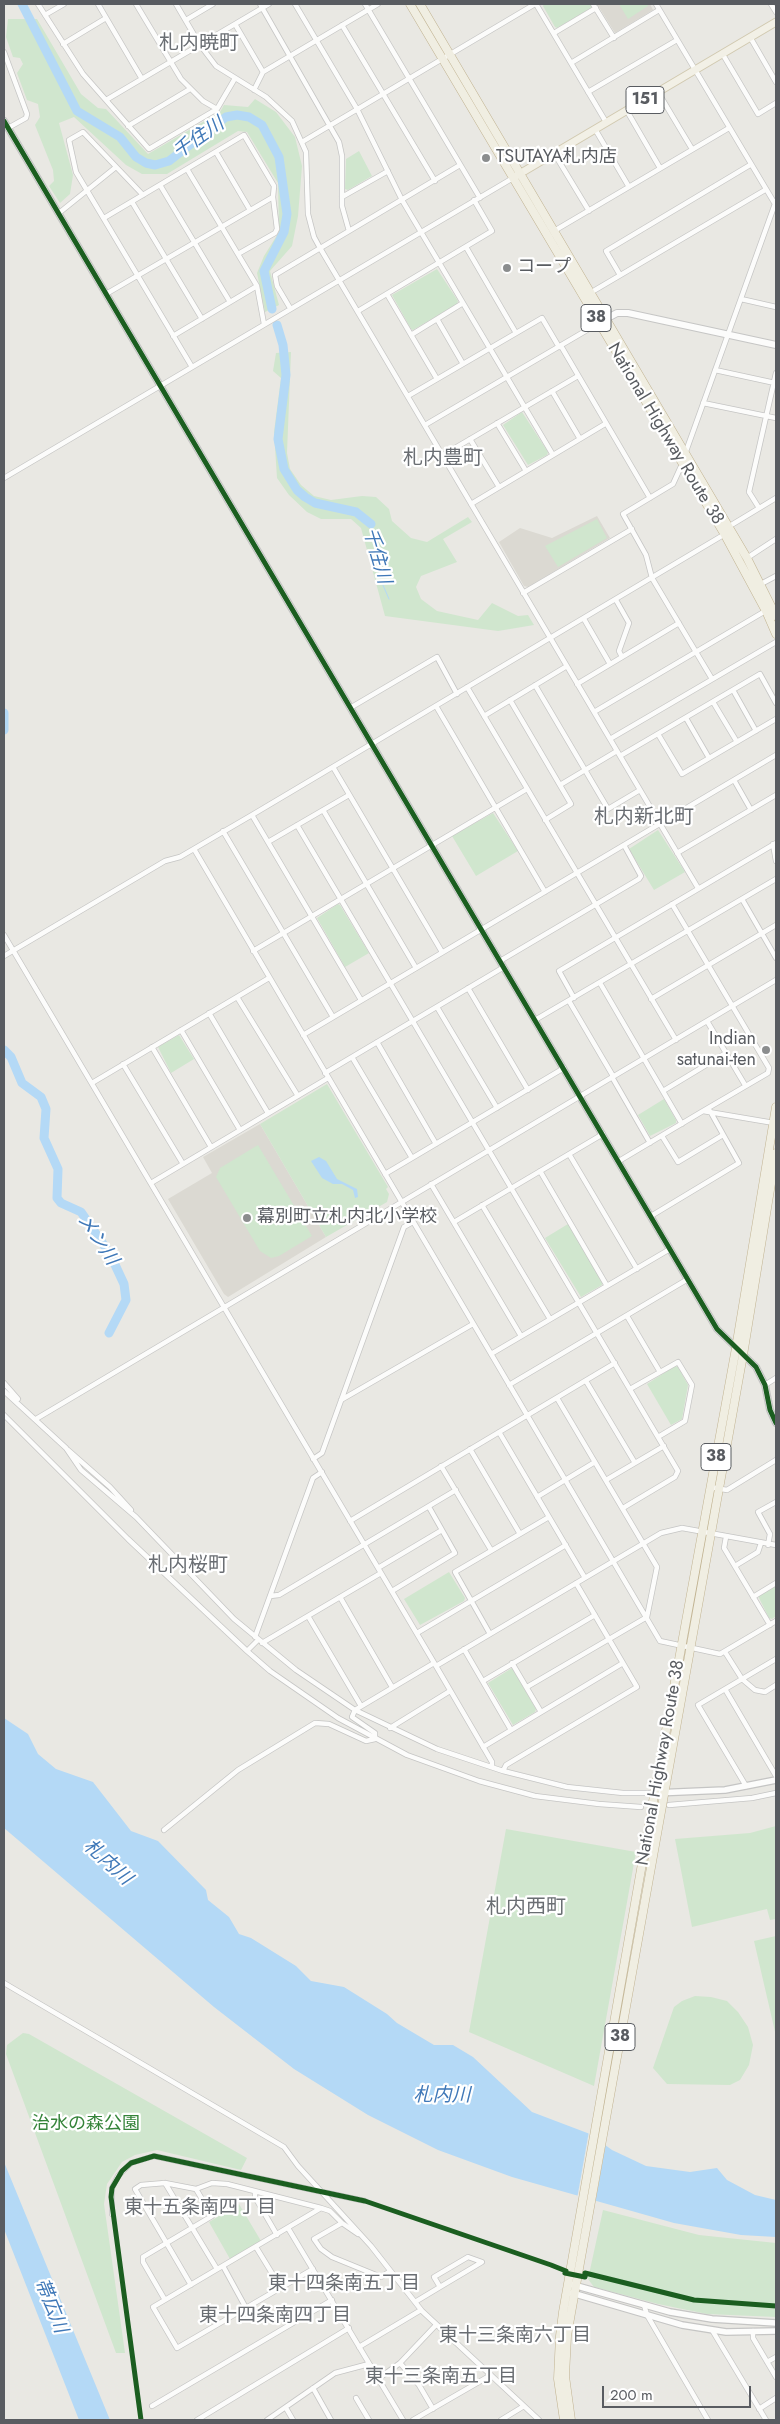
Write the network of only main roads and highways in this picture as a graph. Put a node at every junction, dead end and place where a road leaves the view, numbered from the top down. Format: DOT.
graph roads {
  1 [pos="410,4"];
  2 [pos="420,4"];
  3 [pos="776,22"];
  4 [pos="516,176"];
  5 [pos="587,295"];
  6 [pos="602,321"];
  7 [pos="776,345"];
  8 [pos="773,612"];
  9 [pos="776,634"];
  10 [pos="776,1107"];
  11 [pos="775,1123"];
  12 [pos="776,1153"];
  13 [pos="714,1488"];
  14 [pos="572,2288"];
  15 [pos="564,2420"];
  16 [pos="571,2420"];
  1 -- 4 [label="highway, National Highway Route 38 / 38"];
  2 -- 4 [label="highway, National Highway Route 38 / 38"];
  3 -- 4 [label="main road, 151"];
  4 -- 5 [label="highway, National Highway Route 38 / 38"];
  4 -- 5 [label="highway, National Highway Route 38 / 38"];
  5 -- 6 [label="highway, National Highway Route 38 / 38"];
  6 -- 7 [label="main road"];
  6 -- 8 [label="highway, National Highway Route 38 / 38"];
  6 -- 8 [label="highway, National Highway Route 38 / 38"];
  8 -- 9 [label="highway, National Highway Route 38 / 38"];
  10 -- 11 [label="highway, National Highway Route 38 / 38"];
  11 -- 13 [label="highway, National Highway Route 38 / 38"];
  12 -- 13 [label="highway, National Highway Route 38 / 38"];
  13 -- 14 [label="highway, National Highway Route 38 / 38"];
  14 -- 15 [label="highway, National Highway Route 38 / 38"];
  14 -- 16 [label="highway, National Highway Route 38 / 38"];
}
